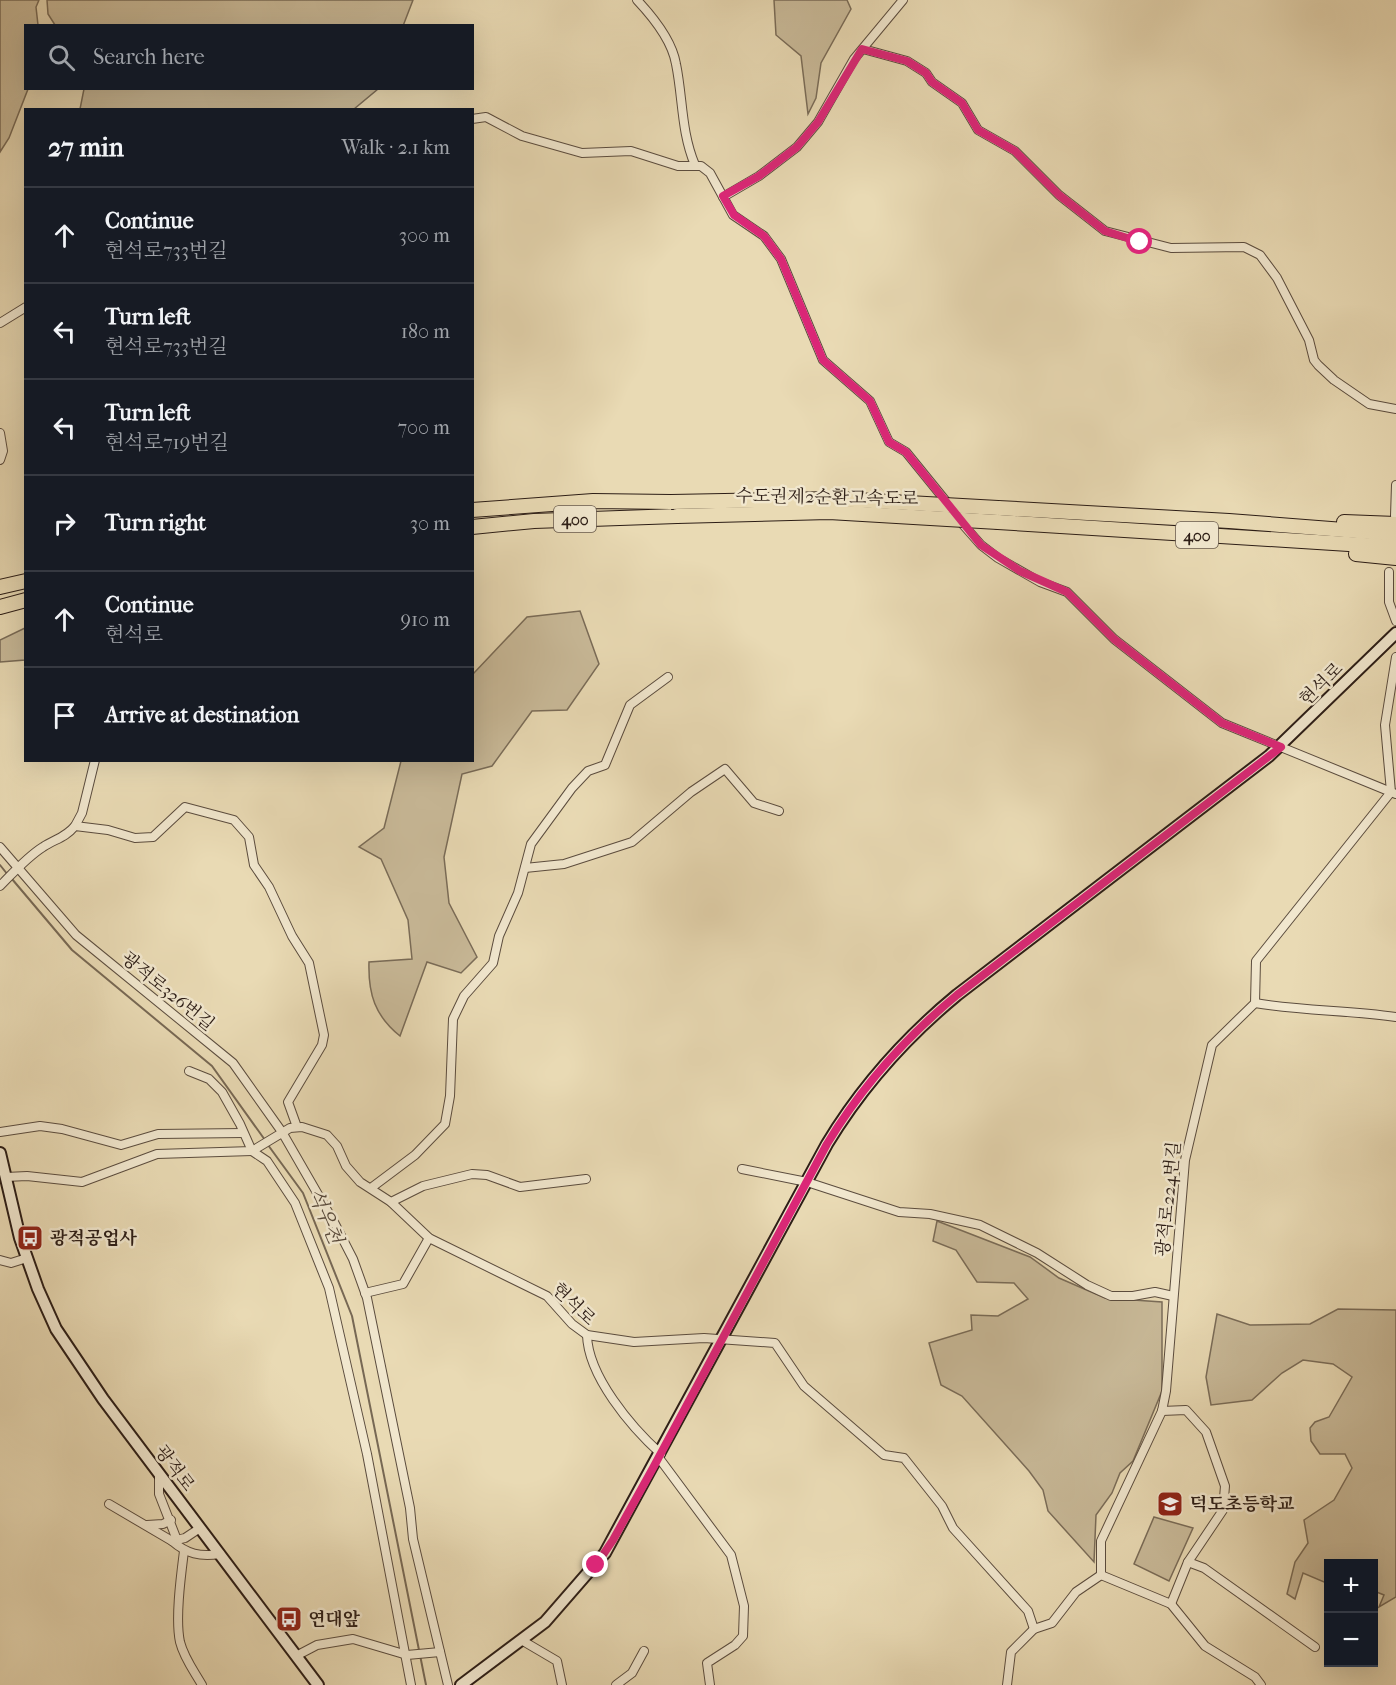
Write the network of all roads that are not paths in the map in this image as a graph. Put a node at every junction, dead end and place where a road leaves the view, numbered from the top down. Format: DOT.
graph roads {
  1 [pos="637,0"];
  2 [pos="903,0"];
  3 [pos="862,49"];
  4 [pos="474,119"];
  5 [pos="695,165"];
  6 [pos="723,196"];
  7 [pos="24,308"];
  8 [pos="0,323"];
  9 [pos="1396,409"];
  10 [pos="0,433"];
  11 [pos="0,460"];
  12 [pos="1396,485"];
  13 [pos="474,510"];
  14 [pos="998,515"];
  15 [pos="1395,520"];
  16 [pos="1229,521"];
  17 [pos="474,527"];
  18 [pos="1130,531"];
  19 [pos="1396,534"];
  20 [pos="1396,548"];
  21 [pos="1396,558"];
  22 [pos="1389,572"];
  23 [pos="24,581"];
  24 [pos="0,587"];
  25 [pos="24,601"];
  26 [pos="0,607"];
  27 [pos="1396,621"];
  28 [pos="1396,633"];
  29 [pos="1396,657"];
  30 [pos="668,677"];
  31 [pos="1281,747"];
  32 [pos="95,762"];
  33 [pos="1393,793"];
  34 [pos="779,811"];
  35 [pos="75,826"];
  36 [pos="0,847"];
  37 [pos="525,868"];
  38 [pos="18,869"];
  39 [pos="0,886"];
  40 [pos="1255,1003"];
  41 [pos="1396,1017"];
  42 [pos="189,1071"];
  43 [pos="297,1127"];
  44 [pos="0,1132"];
  45 [pos="282,1132"];
  46 [pos="243,1133"];
  47 [pos="255,1150"];
  48 [pos="0,1153"];
  49 [pos="742,1169"];
  50 [pos="5,1174"];
  51 [pos="586,1179"];
  52 [pos="807,1182"];
  53 [pos="371,1188"];
  54 [pos="391,1202"];
  55 [pos="429,1238"];
  56 [pos="27,1258"];
  57 [pos="0,1260"];
  58 [pos="365,1293"];
  59 [pos="1173,1296"];
  60 [pos="587,1335"];
  61 [pos="722,1340"];
  62 [pos="1162,1411"];
  63 [pos="660,1456"];
  64 [pos="159,1473"];
  65 [pos="110,1504"];
  66 [pos="171,1520"];
  67 [pos="147,1525"];
  68 [pos="200,1528"];
  69 [pos="175,1540"];
  70 [pos="184,1551"];
  71 [pos="220,1554"];
  72 [pos="1188,1562"];
  73 [pos="1101,1575"];
  74 [pos="1171,1604"];
  75 [pos="1034,1629"];
  76 [pos="523,1641"];
  77 [pos="1315,1647"];
  78 [pos="644,1651"];
  79 [pos="440,1652"];
  80 [pos="407,1655"];
  81 [pos="296,1656"];
  82 [pos="202,1685"];
  83 [pos="318,1685"];
  84 [pos="411,1685"];
  85 [pos="448,1685"];
  86 [pos="461,1685"];
  87 [pos="562,1685"];
  88 [pos="616,1685"];
  89 [pos="710,1685"];
  90 [pos="1007,1685"];
  91 [pos="1261,1685"];
  1 -- 5 [label="street"];
  2 -- 3 [label="street"];
  3 -- 6 [label="street"];
  3 -- 9 [label="street"];
  4 -- 5 [label="street"];
  5 -- 6 [label="street"];
  6 -- 31 [label="street"];
  7 -- 8 [label="street"];
  10 -- 11 [label="street"];
  12 -- 15 [label="street"];
  13 -- 14 [label="highway, 수도권제2순환고속도로 / 400, bridge"];
  14 -- 16 [label="highway, 수도권제2순환고속도로 / 400"];
  14 -- 17 [label="highway, 수도권제2순환고속도로 / 400, bridge"];
  14 -- 18 [label="highway, 수도권제2순환고속도로 / 400"];
  15 -- 16 [label="highway"];
  16 -- 19 [label="highway, 수도권제2순환고속도로 / 400"];
  18 -- 20 [label="highway, 수도권제2순환고속도로 / 400"];
  18 -- 21 [label="highway"];
  22 -- 27 [label="street"];
  23 -- 24 [label="highway"];
  25 -- 26 [label="highway"];
  28 -- 31 [label="street, 현석로"];
  29 -- 33 [label="street"];
  30 -- 37 [label="street"];
  31 -- 33 [label="street"];
  31 -- 52 [label="street, 현석로"];
  32 -- 35 [label="street"];
  33 -- 40 [label="street"];
  34 -- 37 [label="street"];
  35 -- 38 [label="street"];
  35 -- 43 [label="street"];
  36 -- 38 [label="street, 광적로326번길"];
  37 -- 53 [label="street"];
  38 -- 39 [label="street"];
  38 -- 45 [label="street, 광적로326번길"];
  40 -- 41 [label="street"];
  40 -- 59 [label="street, 광적로224번길"];
  42 -- 46 [label="street"];
  43 -- 45 [label="street"];
  43 -- 53 [label="street"];
  44 -- 46 [label="street"];
  45 -- 47 [label="street"];
  45 -- 58 [label="street, 광적로326번길"];
  46 -- 47 [label="street"];
  47 -- 50 [label="street"];
  47 -- 80 [label="street"];
  48 -- 50 [label="street, 광적로"];
  49 -- 52 [label="street"];
  50 -- 56 [label="street, 광적로"];
  51 -- 54 [label="street"];
  52 -- 59 [label="street"];
  52 -- 61 [label="street"];
  53 -- 54 [label="street"];
  54 -- 55 [label="street, 현석로"];
  55 -- 58 [label="street"];
  55 -- 60 [label="street, 현석로"];
  56 -- 57 [label="street"];
  56 -- 64 [label="street, 광적로"];
  58 -- 79 [label="street, 광적로326번길"];
  59 -- 62 [label="street, 광적로224번길"];
  60 -- 61 [label="street"];
  60 -- 63 [label="street, 현석로"];
  61 -- 63 [label="street"];
  61 -- 75 [label="street"];
  62 -- 72 [label="street"];
  62 -- 73 [label="street, 광적로224번길"];
  63 -- 76 [label="street"];
  63 -- 89 [label="street, 현석로"];
  64 -- 66 [label="street"];
  64 -- 68 [label="street, 광적로"];
  65 -- 67 [label="street"];
  66 -- 67 [label="street"];
  66 -- 69 [label="street"];
  67 -- 69 [label="street"];
  68 -- 69 [label="street"];
  68 -- 71 [label="street, 광적로"];
  69 -- 70 [label="street"];
  70 -- 71 [label="street"];
  70 -- 82 [label="street"];
  71 -- 81 [label="street, 광적로"];
  72 -- 74 [label="street"];
  72 -- 77 [label="street"];
  73 -- 74 [label="street"];
  73 -- 75 [label="street"];
  74 -- 91 [label="street"];
  75 -- 90 [label="street"];
  76 -- 86 [label="street"];
  76 -- 87 [label="street"];
  78 -- 88 [label="street"];
  79 -- 80 [label="street"];
  79 -- 85 [label="street, 광적로326번길"];
  80 -- 81 [label="street"];
  80 -- 84 [label="street"];
  81 -- 83 [label="street, 광적로"];
}
